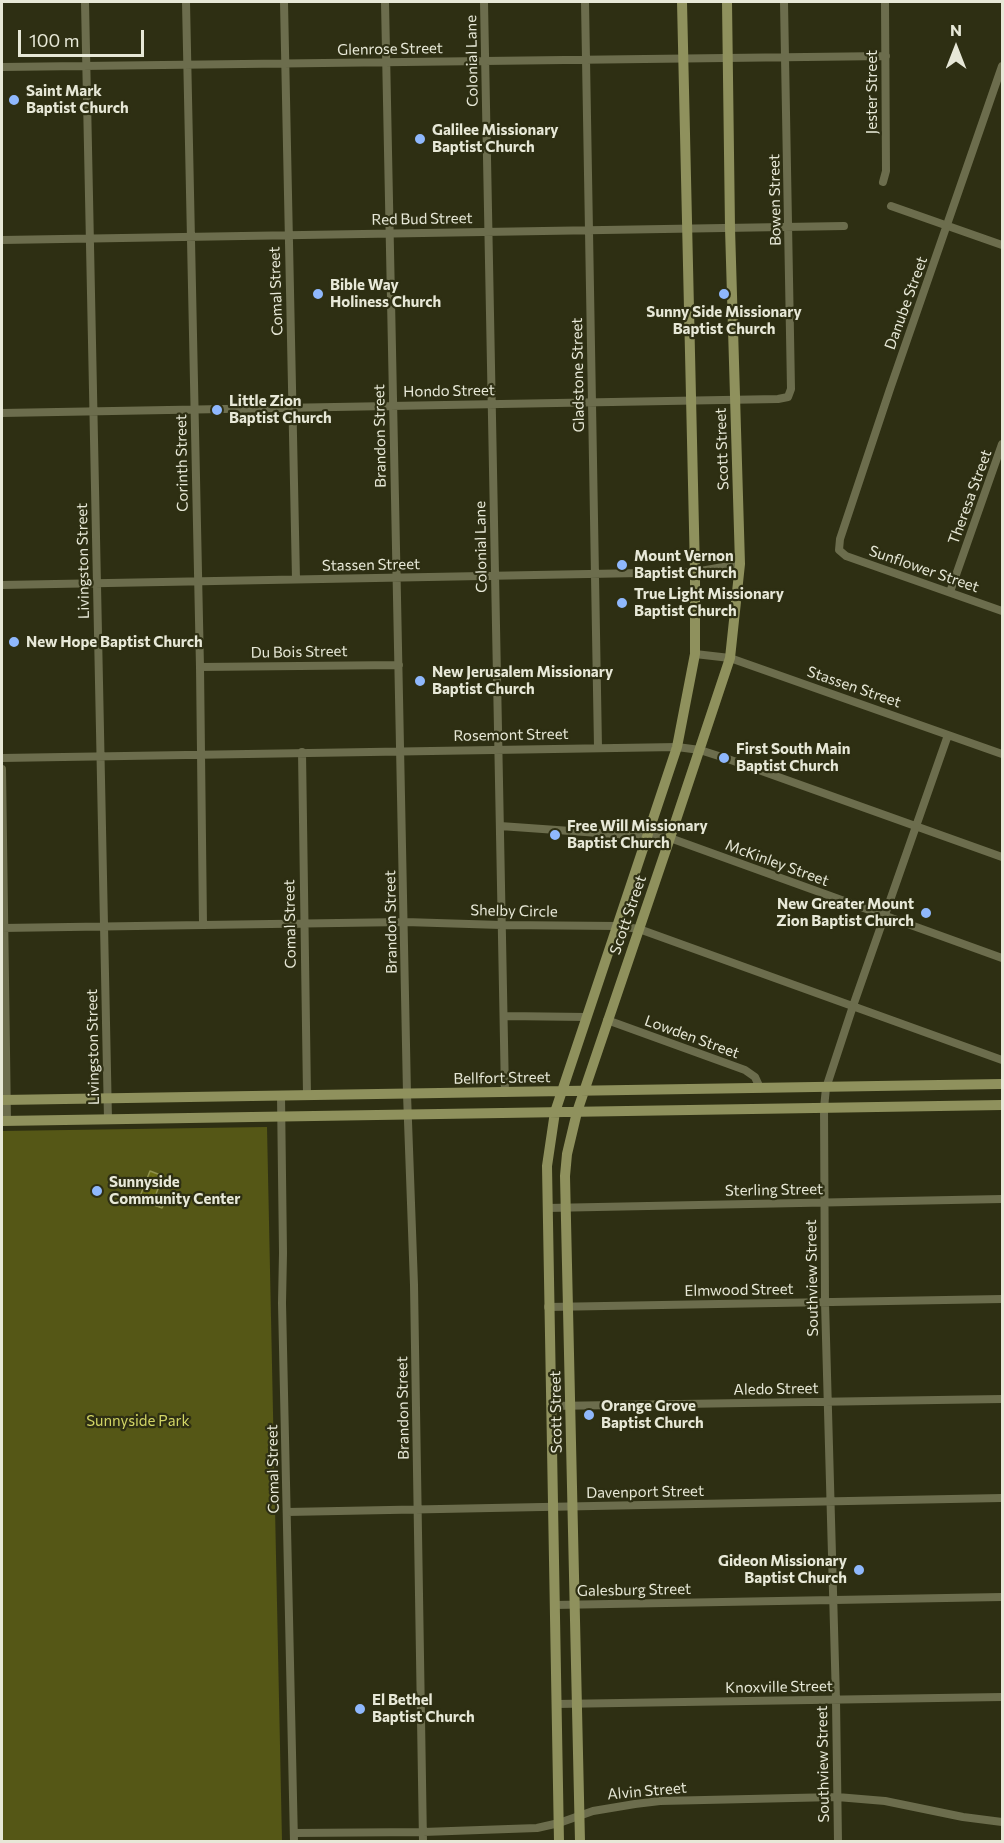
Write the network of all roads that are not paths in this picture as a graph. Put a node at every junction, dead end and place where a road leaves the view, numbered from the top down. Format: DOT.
graph roads {
  1 [pos="85,2"];
  2 [pos="186,2"];
  3 [pos="284,2"];
  4 [pos="385,2"];
  5 [pos="484,2"];
  6 [pos="585,2"];
  7 [pos="682,2"];
  8 [pos="727,2"];
  9 [pos="784,2"];
  10 [pos="885,2"];
  11 [pos="886,56"];
  12 [pos="786,57"];
  13 [pos="684,58"];
  14 [pos="728,58"];
  15 [pos="586,60"];
  16 [pos="485,61"];
  17 [pos="388,62"];
  18 [pos="285,64"];
  19 [pos="187,65"];
  20 [pos="86,66"];
  21 [pos="1002,66"];
  22 [pos="2,68"];
  23 [pos="883,182"];
  24 [pos="891,206"];
  25 [pos="844,226"];
  26 [pos="948,226"];
  27 [pos="789,227"];
  28 [pos="730,228"];
  29 [pos="687,229"];
  30 [pos="589,230"];
  31 [pos="487,232"];
  32 [pos="390,233"];
  33 [pos="288,235"];
  34 [pos="190,237"];
  35 [pos="90,238"];
  36 [pos="2,240"];
  37 [pos="1002,245"];
  38 [pos="788,397"];
  39 [pos="735,400"];
  40 [pos="690,401"];
  41 [pos="592,402"];
  42 [pos="491,404"];
  43 [pos="392,406"];
  44 [pos="293,408"];
  45 [pos="195,409"];
  46 [pos="94,411"];
  47 [pos="2,413"];
  48 [pos="1002,444"];
  49 [pos="839,550"];
  50 [pos="740,564"];
  51 [pos="695,572"];
  52 [pos="595,574"];
  53 [pos="495,576"];
  54 [pos="396,578"];
  55 [pos="296,579"];
  56 [pos="198,581"];
  57 [pos="98,583"];
  58 [pos="2,585"];
  59 [pos="950,592"];
  60 [pos="1002,611"];
  61 [pos="694,654"];
  62 [pos="730,658"];
  63 [pos="399,665"];
  64 [pos="200,667"];
  65 [pos="948,735"];
  66 [pos="598,747"];
  67 [pos="677,747"];
  68 [pos="498,748"];
  69 [pos="402,750"];
  70 [pos="700,750"];
  71 [pos="303,752"];
  72 [pos="201,754"];
  73 [pos="1002,754"];
  74 [pos="100,756"];
  75 [pos="2,758"];
  76 [pos="2,769"];
  77 [pos="500,826"];
  78 [pos="915,826"];
  79 [pos="647,838"];
  80 [pos="670,838"];
  81 [pos="1002,857"];
  82 [pos="884,916"];
  83 [pos="405,922"];
  84 [pos="303,923"];
  85 [pos="203,925"];
  86 [pos="501,925"];
  87 [pos="103,926"];
  88 [pos="618,926"];
  89 [pos="3,928"];
  90 [pos="639,929"];
  91 [pos="1002,958"];
  92 [pos="853,1006"];
  93 [pos="504,1016"];
  94 [pos="587,1017"];
  95 [pos="607,1020"];
  96 [pos="1002,1060"];
  97 [pos="1002,1084"];
  98 [pos="929,1086"];
  99 [pos="760,1088"];
  100 [pos="826,1088"];
  101 [pos="725,1089"];
  102 [pos="561,1092"];
  103 [pos="584,1092"];
  104 [pos="505,1093"];
  105 [pos="407,1094"];
  106 [pos="307,1095"];
  107 [pos="281,1096"];
  108 [pos="4,1100"];
  109 [pos="107,1100"];
  110 [pos="1002,1105"];
  111 [pos="929,1106"];
  112 [pos="824,1108"];
  113 [pos="725,1110"];
  114 [pos="555,1112"];
  115 [pos="577,1112"];
  116 [pos="408,1114"];
  117 [pos="281,1117"];
  118 [pos="108,1119"];
  119 [pos="4,1121"];
  120 [pos="1002,1199"];
  121 [pos="825,1202"];
  122 [pos="547,1208"];
  123 [pos="566,1208"];
  124 [pos="1002,1299"];
  125 [pos="825,1302"];
  126 [pos="549,1307"];
  127 [pos="569,1307"];
  128 [pos="1002,1399"];
  129 [pos="828,1401"];
  130 [pos="551,1406"];
  131 [pos="570,1406"];
  132 [pos="1002,1498"];
  133 [pos="830,1501"];
  134 [pos="552,1507"];
  135 [pos="573,1507"];
  136 [pos="418,1510"];
  137 [pos="287,1512"];
  138 [pos="1002,1597"];
  139 [pos="834,1600"];
  140 [pos="554,1605"];
  141 [pos="575,1605"];
  142 [pos="1002,1697"];
  143 [pos="836,1700"];
  144 [pos="556,1704"];
  145 [pos="577,1704"];
  146 [pos="837,1797"];
  147 [pos="579,1816"];
  148 [pos="1002,1822"];
  149 [pos="559,1823"];
  150 [pos="423,1832"];
  151 [pos="294,1837"];
  152 [pos="423,1842"];
  153 [pos="559,1842"];
  154 [pos="579,1842"];
  155 [pos="838,1842"];
  1 -- 20 [label="street, Livingston Street"];
  2 -- 19 [label="street, Corinth Street"];
  3 -- 18 [label="street, Comal Street"];
  4 -- 17 [label="street, Brandon Street"];
  5 -- 16 [label="street, Colonial Lane"];
  6 -- 15 [label="street, Gladstone Street"];
  7 -- 13 [label="main road, Scott Street"];
  8 -- 14 [label="main road, Scott Street"];
  9 -- 12 [label="street, Bowen Street"];
  10 -- 11 [label="street, Jester Street"];
  11 -- 12 [label="street, Glenrose Street"];
  11 -- 23 [label="street, Jester Street"];
  12 -- 14 [label="street, Glenrose Street"];
  12 -- 27 [label="street, Bowen Street"];
  13 -- 14 [label="street, Glenrose Street"];
  13 -- 15 [label="street, Glenrose Street"];
  13 -- 29 [label="main road, Scott Street"];
  14 -- 28 [label="main road, Scott Street"];
  15 -- 16 [label="street, Glenrose Street"];
  15 -- 30 [label="street, Gladstone Street"];
  16 -- 17 [label="street, Glenrose Street"];
  16 -- 31 [label="street, Colonial Lane"];
  17 -- 18 [label="street, Glenrose Street"];
  17 -- 32 [label="street, Brandon Street"];
  18 -- 19 [label="street, Glenrose Street"];
  18 -- 33 [label="street, Comal Street"];
  19 -- 20 [label="street, Glenrose Street"];
  19 -- 34 [label="street, Corinth Street"];
  20 -- 22 [label="street, Glenrose Street"];
  20 -- 35 [label="street, Livingston Street"];
  21 -- 26 [label="street, Danube Street"];
  24 -- 26 [label="street"];
  25 -- 27 [label="street, Red Bud Street"];
  26 -- 37 [label="street"];
  26 -- 49 [label="street, Danube Street"];
  27 -- 28 [label="street, Red Bud Street"];
  27 -- 38 [label="street, Bowen Street"];
  28 -- 29 [label="street, Red Bud Street"];
  28 -- 39 [label="main road, Scott Street"];
  29 -- 30 [label="street, Red Bud Street"];
  29 -- 40 [label="main road, Scott Street"];
  30 -- 31 [label="street, Red Bud Street"];
  30 -- 41 [label="street, Gladstone Street"];
  31 -- 32 [label="street, Red Bud Street"];
  31 -- 42 [label="street, Colonial Lane"];
  32 -- 33 [label="street, Red Bud Street"];
  32 -- 43 [label="street, Brandon Street"];
  33 -- 34 [label="street, Red Bud Street"];
  33 -- 44 [label="street, Comal Street"];
  34 -- 35 [label="street, Red Bud Street"];
  34 -- 45 [label="street, Corinth Street"];
  35 -- 36 [label="street, Red Bud Street"];
  35 -- 46 [label="street, Livingston Street"];
  38 -- 39 [label="street, Hondo Street"];
  39 -- 40 [label="street, Hondo Street"];
  39 -- 50 [label="main road, Scott Street"];
  40 -- 41 [label="street, Hondo Street"];
  40 -- 51 [label="main road, Scott Street"];
  41 -- 42 [label="street, Hondo Street"];
  41 -- 52 [label="street, Gladstone Street"];
  42 -- 43 [label="street, Hondo Street"];
  42 -- 53 [label="street, Colonial Lane"];
  43 -- 44 [label="street, Hondo Street"];
  43 -- 54 [label="street, Brandon Street"];
  44 -- 45 [label="street, Hondo Street"];
  44 -- 55 [label="street, Comal Street"];
  45 -- 46 [label="street, Hondo Street"];
  45 -- 56 [label="street, Corinth Street"];
  46 -- 47 [label="street, Hondo Street"];
  46 -- 57 [label="street, Livingston Street"];
  48 -- 59 [label="street, Theresa Street"];
  49 -- 59 [label="street, Sunflower Street"];
  50 -- 51 [label="street, Stassen Street"];
  50 -- 62 [label="main road, Scott Street"];
  51 -- 52 [label="street, Stassen Street"];
  51 -- 61 [label="main road, Scott Street"];
  52 -- 53 [label="street, Stassen Street"];
  52 -- 66 [label="street, Gladstone Street"];
  53 -- 54 [label="street, Stassen Street"];
  53 -- 68 [label="street, Colonial Lane"];
  54 -- 55 [label="street, Stassen Street"];
  54 -- 63 [label="street, Brandon Street"];
  55 -- 56 [label="street, Stassen Street"];
  56 -- 57 [label="street, Stassen Street"];
  56 -- 64 [label="street, Corinth Street"];
  57 -- 58 [label="street, Stassen Street"];
  57 -- 74 [label="street, Livingston Street"];
  59 -- 60 [label="street, Sunflower Street"];
  61 -- 62 [label="street, Stassen Street"];
  61 -- 67 [label="main road, Scott Street"];
  62 -- 65 [label="street, Stassen Street"];
  62 -- 70 [label="main road, Scott Street"];
  63 -- 64 [label="street, Du Bois Street"];
  63 -- 69 [label="street, Brandon Street"];
  64 -- 72 [label="street, Corinth Street"];
  65 -- 73 [label="street, Stassen Street"];
  65 -- 78 [label="street, Southview Street"];
  66 -- 67 [label="street, Rosemont Street"];
  66 -- 68 [label="street, Rosemont Street"];
  67 -- 70 [label="street, Rosemont Street"];
  67 -- 79 [label="main road, Scott Street"];
  68 -- 69 [label="street, Rosemont Street"];
  68 -- 77 [label="street, Colonial Lane"];
  69 -- 71 [label="street, Rosemont Street"];
  69 -- 83 [label="street, Brandon Street"];
  70 -- 78 [label="street, Rosemont Street"];
  70 -- 80 [label="main road, Scott Street"];
  71 -- 72 [label="street, Rosemont Street"];
  71 -- 84 [label="street, Comal Street"];
  72 -- 74 [label="street, Rosemont Street"];
  72 -- 85 [label="street, Corinth Street"];
  74 -- 75 [label="street, Rosemont Street"];
  74 -- 87 [label="street, Livingston Street"];
  76 -- 89 [label="street"];
  77 -- 79 [label="street, McKinley Street"];
  77 -- 86 [label="street, Colonial Lane"];
  78 -- 81 [label="street, Rosemont Street"];
  78 -- 82 [label="street, Southview Street"];
  79 -- 80 [label="street, McKinley Street"];
  79 -- 88 [label="main road, Scott Street"];
  80 -- 82 [label="street, McKinley Street"];
  80 -- 90 [label="main road, Scott Street"];
  82 -- 91 [label="street, McKinley Street"];
  82 -- 92 [label="street, Southview Street"];
  83 -- 84 [label="street, Shelby Circle"];
  83 -- 86 [label="street, Shelby Circle"];
  83 -- 105 [label="street, Brandon Street"];
  84 -- 85 [label="street, Shelby Circle"];
  84 -- 106 [label="street, Comal Street"];
  85 -- 87 [label="street, Shelby Circle"];
  86 -- 88 [label="street, Shelby Circle"];
  86 -- 93 [label="street, Colonial Lane"];
  87 -- 89 [label="street, Shelby Circle"];
  87 -- 109 [label="street, Livingston Street"];
  88 -- 90 [label="street, Shelby Circle"];
  88 -- 94 [label="main road, Scott Street"];
  89 -- 108 [label="street"];
  90 -- 92 [label="street, Shelby Circle"];
  90 -- 95 [label="main road, Scott Street"];
  92 -- 96 [label="street, Shelby Circle"];
  92 -- 100 [label="street, Southview Street"];
  93 -- 94 [label="street"];
  93 -- 104 [label="street, Colonial Lane"];
  94 -- 102 [label="main road, Scott Street"];
  95 -- 99 [label="street, Lowden Street"];
  95 -- 103 [label="main road, Scott Street"];
  97 -- 98 [label="main road, Bellfort Street"];
  98 -- 100 [label="main road, Bellfort Street"];
  98 -- 111 [label="main road"];
  99 -- 100 [label="main road, Bellfort Street"];
  99 -- 101 [label="main road, Bellfort Street"];
  100 -- 112 [label="street, Southview Street"];
  101 -- 103 [label="main road, Bellfort Street"];
  101 -- 113 [label="main road"];
  102 -- 103 [label="main road, Bellfort Street"];
  102 -- 104 [label="main road, Bellfort Street"];
  102 -- 114 [label="main road, Scott Street"];
  103 -- 115 [label="main road, Scott Street"];
  104 -- 105 [label="main road, Bellfort Street"];
  105 -- 106 [label="main road, Bellfort Street"];
  105 -- 116 [label="street, Brandon Street"];
  106 -- 107 [label="main road, Bellfort Street"];
  107 -- 109 [label="main road, Bellfort Street"];
  107 -- 117 [label="street, Comal Street"];
  108 -- 109 [label="main road, Bellfort Street"];
  108 -- 119 [label="street"];
  109 -- 118 [label="street, Livingston Street"];
  110 -- 111 [label="main road"];
  111 -- 112 [label="main road"];
  112 -- 113 [label="main road"];
  112 -- 121 [label="street, Southview Street"];
  113 -- 115 [label="main road"];
  114 -- 115 [label="main road"];
  114 -- 116 [label="main road"];
  114 -- 122 [label="main road, Scott Street"];
  115 -- 123 [label="main road, Scott Street"];
  116 -- 117 [label="main road"];
  116 -- 136 [label="street, Brandon Street"];
  117 -- 118 [label="main road"];
  117 -- 137 [label="street, Comal Street"];
  118 -- 119 [label="main road"];
  120 -- 121 [label="street, Sterling Street"];
  121 -- 123 [label="street, Sterling Street"];
  121 -- 125 [label="street, Southview Street"];
  122 -- 123 [label="street, Sterling Street"];
  122 -- 126 [label="main road, Scott Street"];
  123 -- 127 [label="main road, Scott Street"];
  124 -- 125 [label="street, Elmwood Street"];
  125 -- 127 [label="street, Elmwood Street"];
  125 -- 129 [label="street, Southview Street"];
  126 -- 127 [label="street, Elmwood Street"];
  126 -- 130 [label="main road, Scott Street"];
  127 -- 131 [label="main road, Scott Street"];
  128 -- 129 [label="street, Aledo Street"];
  129 -- 131 [label="street, Aledo Street"];
  129 -- 133 [label="street, Southview Street"];
  130 -- 131 [label="street, Aledo Street"];
  130 -- 134 [label="main road, Scott Street"];
  131 -- 135 [label="main road, Scott Street"];
  132 -- 133 [label="street, Davenport Street"];
  133 -- 135 [label="street, Davenport Street"];
  133 -- 139 [label="street, Southview Street"];
  134 -- 135 [label="street, Davenport Street"];
  134 -- 136 [label="street, Davenport Street"];
  134 -- 140 [label="main road, Scott Street"];
  135 -- 141 [label="main road, Scott Street"];
  136 -- 137 [label="street, Davenport Street"];
  136 -- 150 [label="street, Brandon Street"];
  137 -- 151 [label="street, Comal Street"];
  138 -- 139 [label="street, Galesburg Street"];
  139 -- 141 [label="street, Galesburg Street"];
  139 -- 143 [label="street, Southview Street"];
  140 -- 141 [label="street, Galesburg Street"];
  140 -- 144 [label="main road, Scott Street"];
  141 -- 145 [label="main road, Scott Street"];
  142 -- 143 [label="street, Knoxville Street"];
  143 -- 145 [label="street, Knoxville Street"];
  143 -- 146 [label="street, Southview Street"];
  144 -- 145 [label="street, Knoxville Street"];
  144 -- 149 [label="main road, Scott Street"];
  145 -- 147 [label="main road, Scott Street"];
  146 -- 147 [label="street, Alvin Street"];
  146 -- 148 [label="street, Alvin Street"];
  146 -- 155 [label="street, Southview Street"];
  147 -- 149 [label="street, Alvin Street"];
  147 -- 154 [label="main road, Scott Street"];
  149 -- 150 [label="street, Alvin Street"];
  149 -- 153 [label="main road, Scott Street"];
  150 -- 151 [label="street, Alvin Street"];
  150 -- 152 [label="street, Brandon Street"];
}
